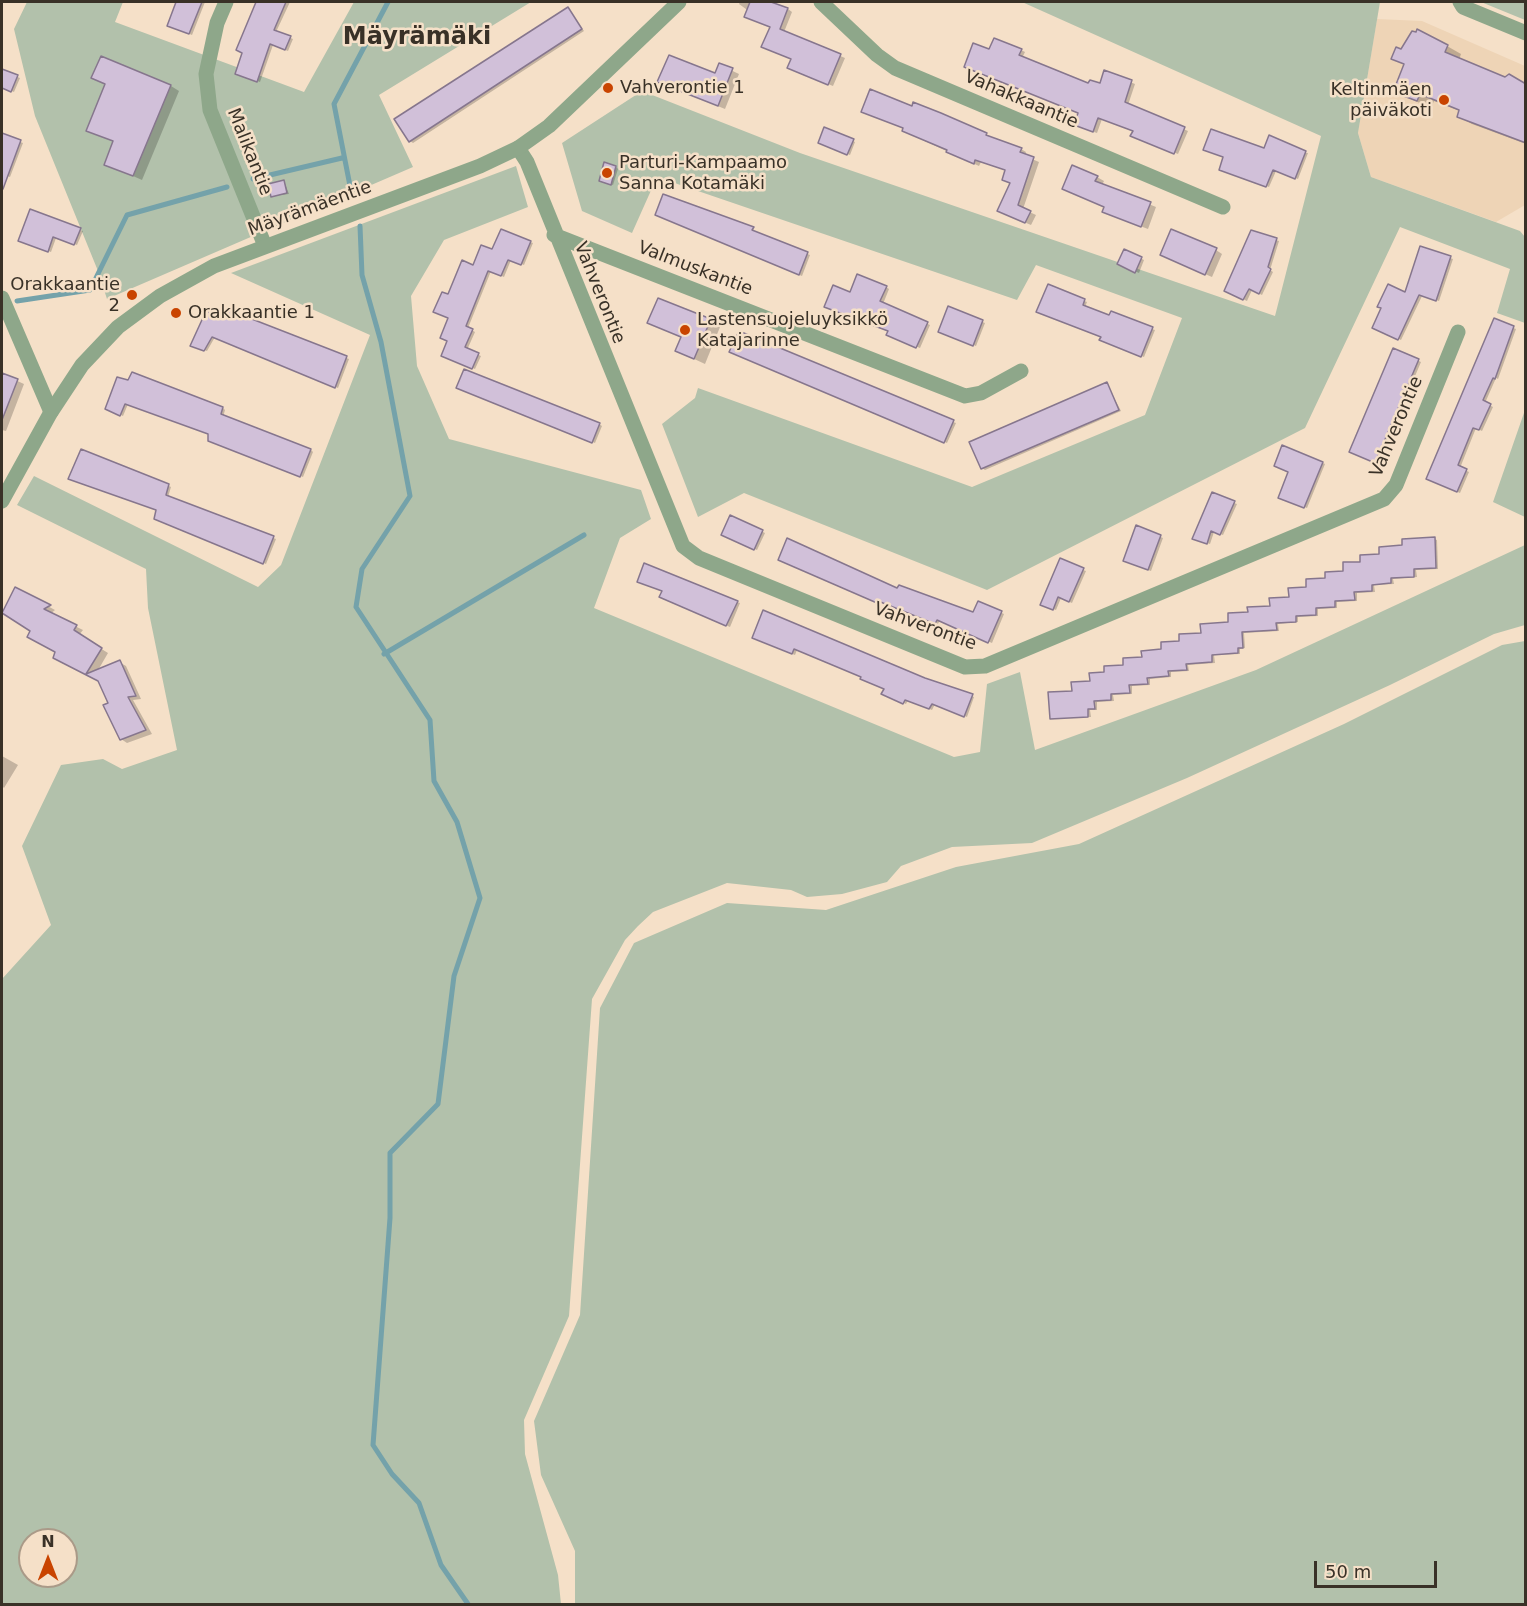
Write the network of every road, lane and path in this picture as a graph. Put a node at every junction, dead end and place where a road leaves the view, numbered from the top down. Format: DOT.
graph roads {
  1 [pos="226,2"];
  2 [pos="679,2"];
  3 [pos="821,2"];
  4 [pos="1460,2"];
  5 [pos="1526,33"];
  6 [pos="518,148"];
  7 [pos="1223,207"];
  8 [pos="554,235"];
  9 [pos="265,246"];
  10 [pos="2,298"];
  11 [pos="1458,332"];
  12 [pos="1021,371"];
  13 [pos="51,412"];
  14 [pos="2,501"];
  1 -- 9 [label="street, Malikantie"];
  2 -- 6 [label="street, Mäyrämäentie"];
  3 -- 7 [label="street, Vahakkaantie"];
  4 -- 5 [label="street"];
  6 -- 8 [label="street, Vahverontie"];
  6 -- 9 [label="street, Mäyrämäentie"];
  8 -- 11 [label="street, Vahverontie"];
  8 -- 12 [label="street, Valmuskantie"];
  9 -- 13 [label="street, Mäyrämäentie"];
  10 -- 13 [label="street"];
  13 -- 14 [label="street, Mäyrämäentie"];
}
